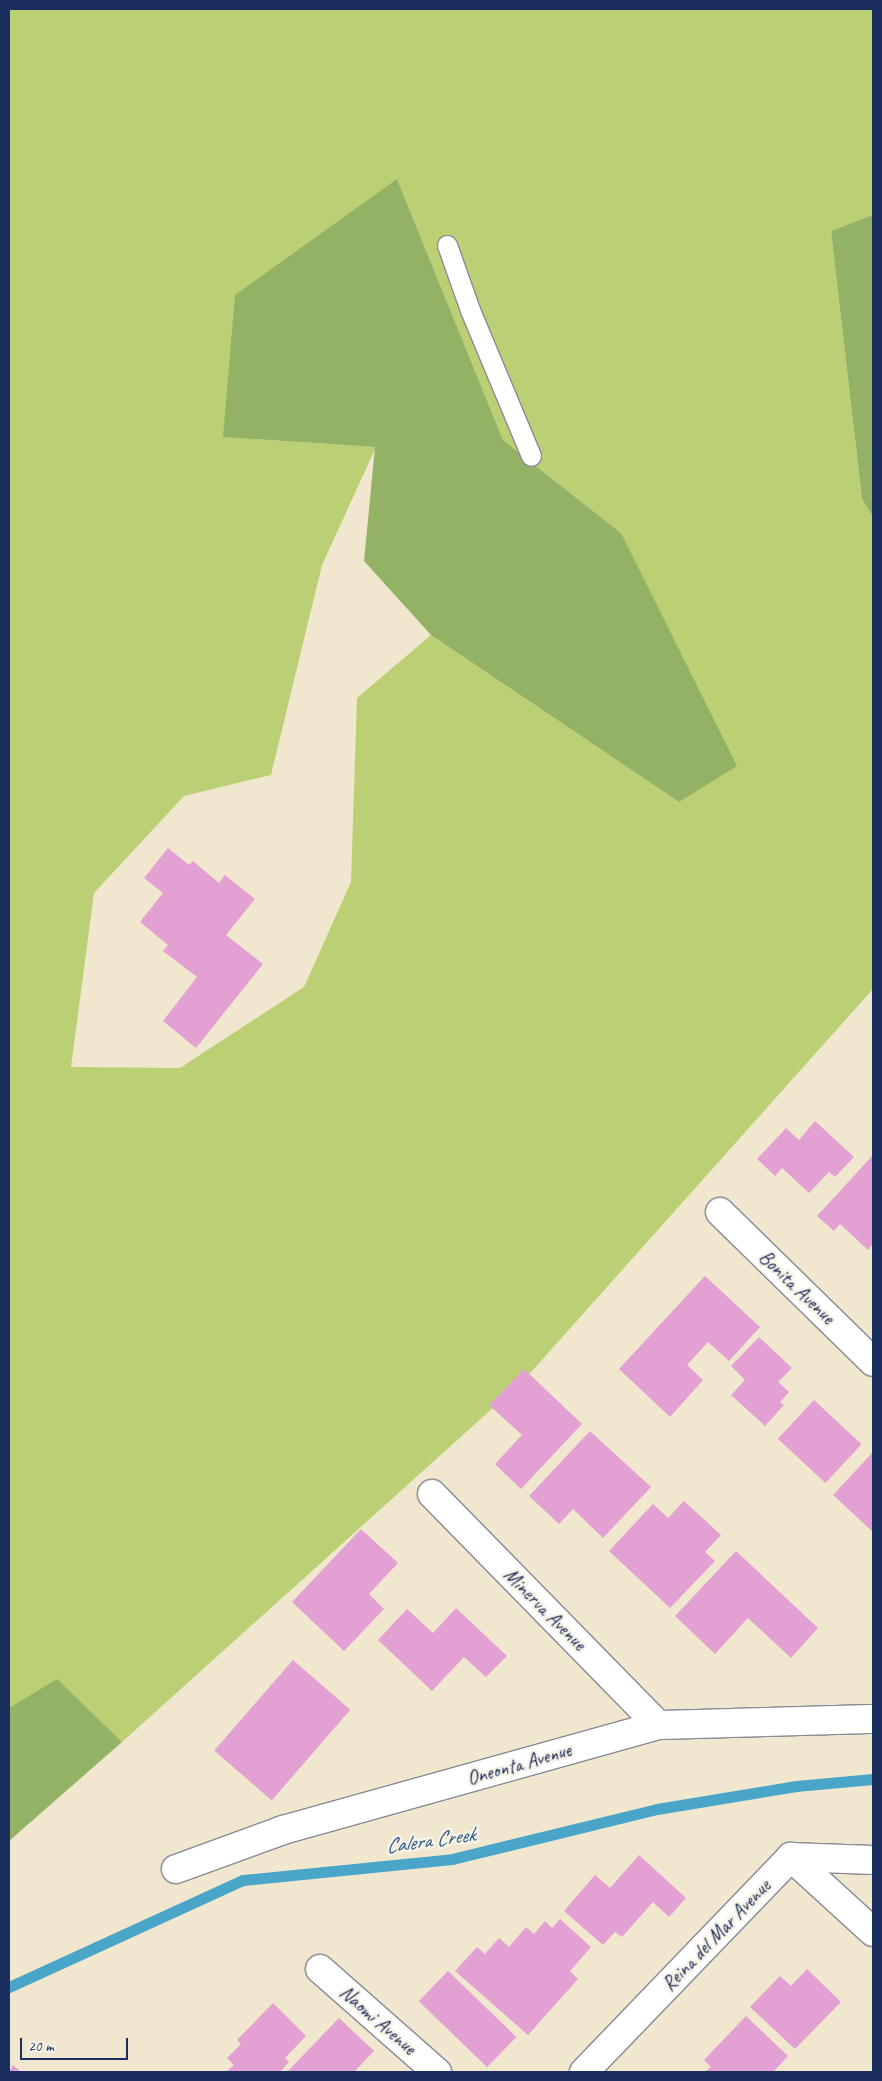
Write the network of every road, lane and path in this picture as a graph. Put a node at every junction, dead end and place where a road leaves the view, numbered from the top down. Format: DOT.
graph roads {
  1 [pos="447,245"];
  2 [pos="531,456"];
  3 [pos="720,1212"];
  4 [pos="873,1362"];
  5 [pos="432,1494"];
  6 [pos="873,1719"];
  7 [pos="658,1725"];
  8 [pos="791,1857"];
  9 [pos="873,1860"];
  10 [pos="176,1868"];
  11 [pos="873,1932"];
  12 [pos="320,1969"];
  13 [pos="437,2072"];
  14 [pos="584,2072"];
  1 -- 2 [label="lane"];
  3 -- 4 [label="street, Bonita Avenue"];
  5 -- 7 [label="street, Minerva Avenue"];
  6 -- 7 [label="street, Oneonta Avenue"];
  7 -- 10 [label="street, Oneonta Avenue"];
  8 -- 9 [label="street"];
  8 -- 11 [label="street"];
  8 -- 14 [label="street, Reina del Mar Avenue"];
  12 -- 13 [label="street, Naomi Avenue"];
}
